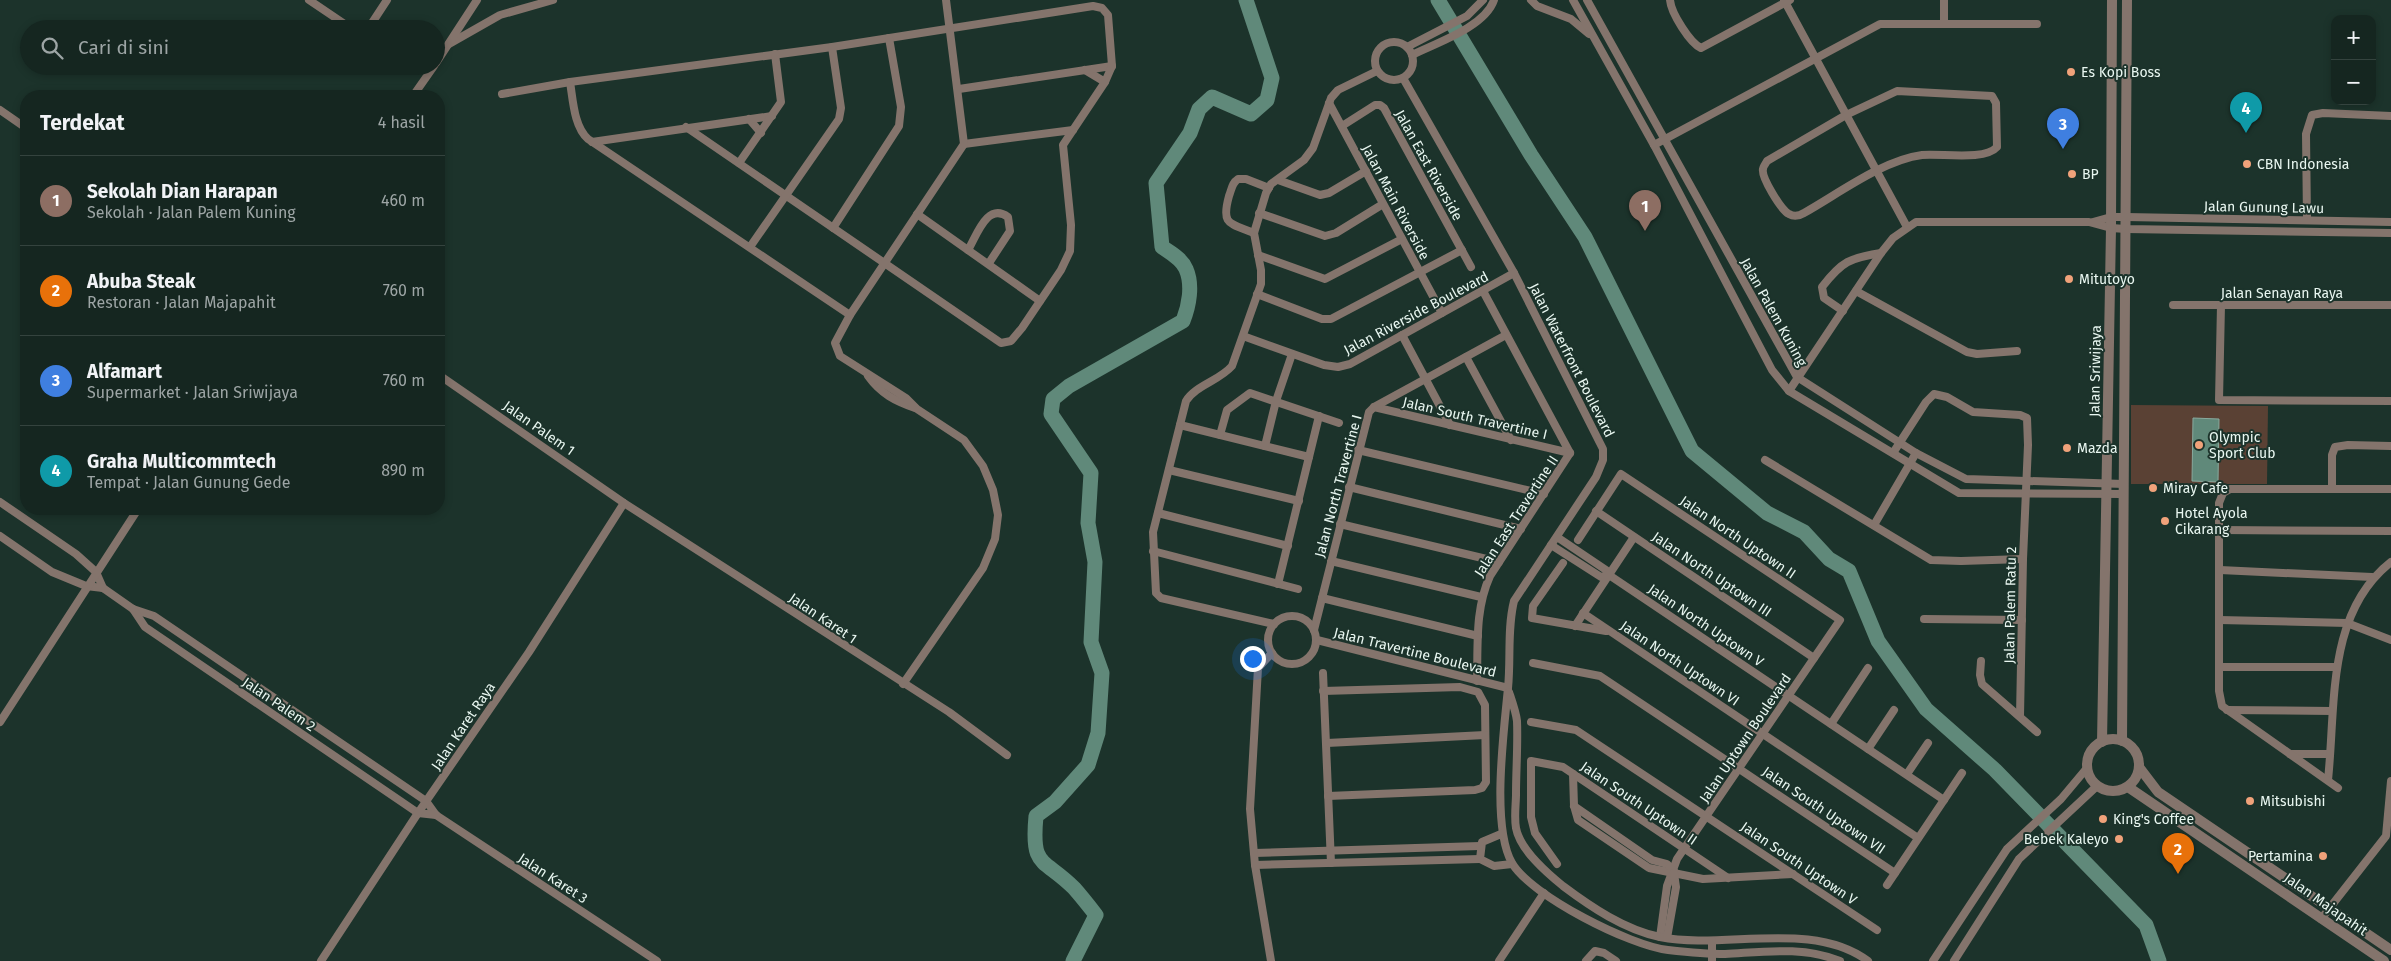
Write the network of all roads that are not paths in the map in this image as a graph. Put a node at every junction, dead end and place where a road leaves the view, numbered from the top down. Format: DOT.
graph roads {
  1 [pos="309,0"];
  2 [pos="387,0"];
  3 [pos="477,0"];
  4 [pos="553,0"];
  5 [pos="946,0"];
  6 [pos="1483,0"];
  7 [pos="1494,0"];
  8 [pos="1531,0"];
  9 [pos="1573,0"];
  10 [pos="1587,0"];
  11 [pos="1670,0"];
  12 [pos="1944,0"];
  13 [pos="2112,0"];
  14 [pos="2127,0"];
  15 [pos="1787,1"];
  16 [pos="339,20"];
  17 [pos="374,20"];
  18 [pos="1944,23"];
  19 [pos="2037,24"];
  20 [pos="948,30"];
  21 [pos="1592,37"];
  22 [pos="889,38"];
  23 [pos="449,44"];
  24 [pos="832,47"];
  25 [pos="1407,47"];
  26 [pos="445,50"];
  27 [pos="775,54"];
  28 [pos="1412,55"];
  29 [pos="1815,57"];
  30 [pos="1112,66"];
  31 [pos="1085,70"];
  32 [pos="1377,71"];
  33 [pos="428,75"];
  34 [pos="1403,78"];
  35 [pos="570,82"];
  36 [pos="1105,82"];
  37 [pos="959,89"];
  38 [pos="417,90"];
  39 [pos="502,94"];
  40 [pos="1329,102"];
  41 [pos="0,110"];
  42 [pos="1846,115"];
  43 [pos="772,116"];
  44 [pos="2391,116"];
  45 [pos="749,119"];
  46 [pos="20,124"];
  47 [pos="1342,126"];
  48 [pos="686,127"];
  49 [pos="1073,130"];
  50 [pos="761,133"];
  51 [pos="1053,134"];
  52 [pos="1664,138"];
  53 [pos="592,142"];
  54 [pos="964,144"];
  55 [pos="1063,145"];
  56 [pos="1654,145"];
  57 [pos="739,163"];
  58 [pos="1366,171"];
  59 [pos="1876,171"];
  60 [pos="1278,180"];
  61 [pos="1269,188"];
  62 [pos="786,196"];
  63 [pos="1383,204"];
  64 [pos="1259,213"];
  65 [pos="917,214"];
  66 [pos="2111,217"];
  67 [pos="2131,217"];
  68 [pos="2307,220"];
  69 [pos="2091,222"];
  70 [pos="2391,222"];
  71 [pos="1907,227"];
  72 [pos="833,228"];
  73 [pos="2111,228"];
  74 [pos="2126,229"];
  75 [pos="1254,233"];
  76 [pos="2391,233"];
  77 [pos="1402,239"];
  78 [pos="750,247"];
  79 [pos="968,250"];
  80 [pos="1462,250"];
  81 [pos="1881,253"];
  82 [pos="1258,255"];
  83 [pos="884,263"];
  84 [pos="989,263"];
  85 [pos="1471,267"];
  86 [pos="1420,272"];
  87 [pos="1514,273"];
  88 [pos="1483,291"];
  89 [pos="1856,291"];
  90 [pos="1257,294"];
  91 [pos="1040,301"];
  92 [pos="2173,305"];
  93 [pos="2391,305"];
  94 [pos="2221,306"];
  95 [pos="1843,311"];
  96 [pos="1442,313"];
  97 [pos="850,315"];
  98 [pos="1402,335"];
  99 [pos="1506,335"];
  100 [pos="1243,336"];
  101 [pos="2017,351"];
  102 [pos="1292,354"];
  103 [pos="1466,357"];
  104 [pos="1797,377"];
  105 [pos="445,378"];
  106 [pos="1426,379"];
  107 [pos="1789,391"];
  108 [pos="1276,401"];
  109 [pos="2391,401"];
  110 [pos="1374,407"];
  111 [pos="1319,416"];
  112 [pos="1339,423"];
  113 [pos="1450,425"];
  114 [pos="1180,426"];
  115 [pos="1220,435"];
  116 [pos="1511,440"];
  117 [pos="1900,442"];
  118 [pos="1265,446"];
  119 [pos="2391,446"];
  120 [pos="1358,450"];
  121 [pos="1570,453"];
  122 [pos="1893,453"];
  123 [pos="1916,453"];
  124 [pos="1309,457"];
  125 [pos="1765,460"];
  126 [pos="1911,464"];
  127 [pos="1169,470"];
  128 [pos="2026,482"];
  129 [pos="1349,487"];
  130 [pos="2106,488"];
  131 [pos="2332,488"];
  132 [pos="2124,489"];
  133 [pos="2391,489"];
  134 [pos="1544,494"];
  135 [pos="2026,494"];
  136 [pos="1299,501"];
  137 [pos="0,502"];
  138 [pos="624,503"];
  139 [pos="1596,511"];
  140 [pos="1158,513"];
  141 [pos="134,515"];
  142 [pos="1340,524"];
  143 [pos="1874,525"];
  144 [pos="1521,528"];
  145 [pos="2220,530"];
  146 [pos="2391,531"];
  147 [pos="0,536"];
  148 [pos="1557,537"];
  149 [pos="1634,537"];
  150 [pos="1578,540"];
  151 [pos="1551,545"];
  152 [pos="1288,546"];
  153 [pos="1153,551"];
  154 [pos="2023,558"];
  155 [pos="1331,561"];
  156 [pos="1499,562"];
  157 [pos="2391,562"];
  158 [pos="1563,563"];
  159 [pos="2220,570"];
  160 [pos="96,572"];
  161 [pos="1609,575"];
  162 [pos="2372,577"];
  163 [pos="1278,584"];
  164 [pos="86,586"];
  165 [pos="103,588"];
  166 [pos="1298,589"];
  167 [pos="1481,597"];
  168 [pos="1322,598"];
  169 [pos="133,609"];
  170 [pos="1583,613"];
  171 [pos="1924,619"];
  172 [pos="1840,620"];
  173 [pos="2022,620"];
  174 [pos="2219,620"];
  175 [pos="2347,623"];
  176 [pos="1274,624"];
  177 [pos="1575,626"];
  178 [pos="1314,630"];
  179 [pos="1610,632"];
  180 [pos="1478,636"];
  181 [pos="1316,640"];
  182 [pos="2391,640"];
  183 [pos="1272,653"];
  184 [pos="1814,658"];
  185 [pos="1981,660"];
  186 [pos="1533,663"];
  187 [pos="2219,667"];
  188 [pos="2337,667"];
  189 [pos="1868,668"];
  190 [pos="1323,673"];
  191 [pos="1477,681"];
  192 [pos="903,684"];
  193 [pos="1508,688"];
  194 [pos="1323,690"];
  195 [pos="1789,695"];
  196 [pos="1894,710"];
  197 [pos="2227,710"];
  198 [pos="2332,712"];
  199 [pos="2020,716"];
  200 [pos="0,722"];
  201 [pos="1531,722"];
  202 [pos="1831,724"];
  203 [pos="2037,732"];
  204 [pos="1485,734"];
  205 [pos="1763,734"];
  206 [pos="2122,740"];
  207 [pos="2102,742"];
  208 [pos="1327,743"];
  209 [pos="1928,743"];
  210 [pos="1868,749"];
  211 [pos="2290,754"];
  212 [pos="2330,754"];
  213 [pos="1007,755"];
  214 [pos="2087,768"];
  215 [pos="2139,768"];
  216 [pos="1739,769"];
  217 [pos="1962,773"];
  218 [pos="1573,774"];
  219 [pos="1907,774"];
  220 [pos="2328,780"];
  221 [pos="2391,781"];
  222 [pos="2097,786"];
  223 [pos="2128,786"];
  224 [pos="2338,788"];
  225 [pos="1328,796"];
  226 [pos="1944,800"];
  227 [pos="426,801"];
  228 [pos="418,813"];
  229 [pos="436,815"];
  230 [pos="1706,816"];
  231 [pos="1502,834"];
  232 [pos="2388,837"];
  233 [pos="1918,838"];
  234 [pos="1480,846"];
  235 [pos="1684,848"];
  236 [pos="1332,849"];
  237 [pos="1254,853"];
  238 [pos="1480,859"];
  239 [pos="1331,863"];
  240 [pos="1512,864"];
  241 [pos="1558,864"];
  242 [pos="1255,865"];
  243 [pos="1674,871"];
  244 [pos="1895,873"];
  245 [pos="1793,874"];
  246 [pos="1728,878"];
  247 [pos="1887,885"];
  248 [pos="1544,893"];
  249 [pos="2330,908"];
  250 [pos="2321,919"];
  251 [pos="1877,930"];
  252 [pos="1663,938"];
  253 [pos="1736,940"];
  254 [pos="1712,941"];
  255 [pos="2391,950"];
  256 [pos="1739,952"];
  257 [pos="1712,957"];
  258 [pos="321,961"];
  259 [pos="657,961"];
  260 [pos="1271,961"];
  261 [pos="1499,961"];
  262 [pos="1586,961"];
  263 [pos="1616,961"];
  264 [pos="1740,961"];
  265 [pos="1840,961"];
  266 [pos="1868,961"];
  267 [pos="1933,961"];
  268 [pos="1954,961"];
  269 [pos="2384,961"];
  1 -- 16 [label="street"];
  2 -- 17 [label="street"];
  3 -- 23 [label="street"];
  4 -- 23 [label="street"];
  5 -- 20 [label="street"];
  6 -- 25 [label="street"];
  7 -- 28 [label="street"];
  8 -- 21 [label="street, Jalan Palem Kuning"];
  9 -- 21 [label="street, Jalan Palem Kuning"];
  10 -- 52 [label="street, Jalan Palem Kuning"];
  11 -- 15 [label="street"];
  12 -- 18 [label="street"];
  13 -- 66 [label="street, Jalan Sriwijaya"];
  14 -- 67 [label="street"];
  15 -- 29 [label="street"];
  18 -- 19 [label="street"];
  18 -- 29 [label="street"];
  20 -- 22 [label="street"];
  20 -- 30 [label="street"];
  20 -- 37 [label="street"];
  21 -- 56 [label="street, Jalan Palem Kuning"];
  22 -- 24 [label="street"];
  22 -- 72 [label="street"];
  23 -- 26 [label="street"];
  24 -- 27 [label="street"];
  24 -- 62 [label="street"];
  25 -- 28 [label="street"];
  25 -- 32 [label="street"];
  27 -- 35 [label="street"];
  27 -- 43 [label="street"];
  28 -- 34 [label="street"];
  29 -- 42 [label="street"];
  29 -- 52 [label="street"];
  30 -- 31 [label="street"];
  30 -- 36 [label="street"];
  31 -- 36 [label="street"];
  31 -- 37 [label="street"];
  32 -- 34 [label="street"];
  32 -- 40 [label="street"];
  33 -- 38 [label="street"];
  34 -- 87 [label="street, Jalan Waterfront Boulevard"];
  35 -- 39 [label="street"];
  35 -- 53 [label="street"];
  36 -- 49 [label="street"];
  37 -- 54 [label="street"];
  40 -- 47 [label="street, Jalan Main Riverside"];
  40 -- 60 [label="street"];
  41 -- 46 [label="street"];
  42 -- 59 [label="street"];
  42 -- 59 [label="street"];
  42 -- 59 [label="street"];
  43 -- 45 [label="street"];
  43 -- 50 [label="street"];
  44 -- 68 [label="street"];
  45 -- 48 [label="street"];
  45 -- 50 [label="street"];
  47 -- 58 [label="street, Jalan Main Riverside"];
  47 -- 80 [label="street, Jalan East Riverside"];
  48 -- 53 [label="street"];
  48 -- 57 [label="street"];
  49 -- 51 [label="street"];
  49 -- 55 [label="street"];
  50 -- 57 [label="street"];
  51 -- 54 [label="street"];
  51 -- 55 [label="street"];
  52 -- 56 [label="street"];
  52 -- 104 [label="street, Jalan Palem Kuning"];
  53 -- 78 [label="street"];
  54 -- 65 [label="street"];
  55 -- 91 [label="street"];
  56 -- 107 [label="street, Jalan Palem Kuning"];
  57 -- 62 [label="street"];
  58 -- 60 [label="street"];
  58 -- 63 [label="street, Jalan Main Riverside"];
  59 -- 71 [label="street"];
  60 -- 61 [label="street"];
  61 -- 64 [label="street"];
  61 -- 75 [label="street"];
  62 -- 72 [label="street"];
  62 -- 78 [label="street"];
  63 -- 64 [label="street"];
  63 -- 77 [label="street, Jalan Main Riverside"];
  64 -- 75 [label="street"];
  65 -- 79 [label="street"];
  65 -- 83 [label="street"];
  66 -- 67 [label="street, Jalan Gunung Lawu"];
  66 -- 69 [label="street, Jalan Gunung Lawu"];
  66 -- 73 [label="street, Jalan Sriwijaya"];
  67 -- 68 [label="street, Jalan Gunung Lawu"];
  67 -- 74 [label="street"];
  68 -- 70 [label="street, Jalan Gunung Lawu"];
  69 -- 71 [label="street"];
  69 -- 73 [label="street, Jalan Gunung Lawu"];
  71 -- 81 [label="street"];
  72 -- 83 [label="street"];
  73 -- 74 [label="street, Jalan Gunung Lawu"];
  73 -- 130 [label="street, Jalan Sriwijaya"];
  74 -- 76 [label="street, Jalan Gunung Lawu"];
  74 -- 132 [label="street"];
  75 -- 82 [label="street"];
  77 -- 82 [label="street"];
  77 -- 86 [label="street, Jalan Main Riverside"];
  78 -- 97 [label="street"];
  79 -- 84 [label="street"];
  79 -- 84 [label="street"];
  80 -- 85 [label="street, Jalan East Riverside"];
  80 -- 86 [label="street"];
  81 -- 89 [label="street"];
  81 -- 95 [label="street"];
  82 -- 90 [label="street"];
  83 -- 91 [label="street"];
  83 -- 97 [label="street"];
  84 -- 91 [label="street"];
  86 -- 90 [label="street"];
  86 -- 96 [label="street, Jalan Main Riverside"];
  87 -- 88 [label="street, Jalan Riverside Boulevard"];
  87 -- 148 [label="street, Jalan Waterfront Boulevard"];
  88 -- 96 [label="street, Jalan Riverside Boulevard"];
  88 -- 99 [label="street"];
  89 -- 95 [label="street"];
  89 -- 101 [label="street"];
  90 -- 100 [label="street"];
  92 -- 94 [label="street, Jalan Senayan Raya"];
  93 -- 94 [label="street, Jalan Senayan Raya"];
  94 -- 109 [label="street"];
  95 -- 104 [label="street"];
  96 -- 98 [label="street, Jalan Riverside Boulevard"];
  97 -- 192 [label="street"];
  98 -- 102 [label="street, Jalan Riverside Boulevard"];
  98 -- 106 [label="street"];
  99 -- 103 [label="street, Jalan North Travertine I"];
  99 -- 121 [label="street"];
  100 -- 102 [label="street, Jalan Riverside Boulevard"];
  100 -- 114 [label="street"];
  102 -- 108 [label="street"];
  103 -- 106 [label="street, Jalan North Travertine I"];
  103 -- 116 [label="street"];
  104 -- 107 [label="street"];
  104 -- 117 [label="street, Jalan Palem Kuning"];
  105 -- 138 [label="street, Jalan Palem 1"];
  106 -- 110 [label="street, Jalan North Travertine I"];
  106 -- 113 [label="street"];
  107 -- 122 [label="street, Jalan Palem Kuning"];
  108 -- 111 [label="street"];
  108 -- 115 [label="street"];
  108 -- 118 [label="street"];
  110 -- 113 [label="street, Jalan South Travertine I"];
  110 -- 120 [label="street, Jalan North Travertine I"];
  111 -- 112 [label="street"];
  111 -- 124 [label="street"];
  113 -- 116 [label="street, Jalan South Travertine I"];
  114 -- 115 [label="street"];
  114 -- 127 [label="street"];
  115 -- 118 [label="street"];
  116 -- 121 [label="street, Jalan South Travertine I"];
  117 -- 122 [label="street"];
  117 -- 123 [label="street, Jalan Palem Kuning"];
  117 -- 128 [label="street, Jalan Palem Ratu 2"];
  118 -- 124 [label="street"];
  119 -- 131 [label="street"];
  120 -- 129 [label="street, Jalan North Travertine I"];
  120 -- 134 [label="street"];
  121 -- 134 [label="street, Jalan East Travertine II"];
  122 -- 126 [label="street, Jalan Palem Kuning"];
  123 -- 126 [label="street"];
  123 -- 128 [label="street, Jalan Palem Kuning"];
  124 -- 136 [label="street"];
  125 -- 143 [label="street"];
  126 -- 135 [label="street, Jalan Palem Kuning"];
  126 -- 143 [label="street"];
  127 -- 136 [label="street"];
  127 -- 140 [label="street"];
  128 -- 130 [label="street, Jalan Palem Kuning"];
  128 -- 135 [label="street, Jalan Palem Ratu 2"];
  129 -- 142 [label="street, Jalan North Travertine I"];
  129 -- 144 [label="street"];
  130 -- 132 [label="street"];
  130 -- 135 [label="street, Jalan Palem Kuning"];
  130 -- 207 [label="street, Jalan Sriwijaya"];
  131 -- 133 [label="street"];
  131 -- 145 [label="street"];
  132 -- 206 [label="street"];
  134 -- 144 [label="street, Jalan East Travertine II"];
  135 -- 154 [label="street, Jalan Palem Ratu 2"];
  136 -- 152 [label="street"];
  137 -- 160 [label="street"];
  138 -- 192 [label="street, Jalan Karet 1"];
  138 -- 227 [label="street, Jalan Karet Raya"];
  139 -- 149 [label="street, Jalan North Uptown III"];
  139 -- 150 [label="street"];
  139 -- 172 [label="street, Jalan North Uptown II"];
  140 -- 152 [label="street"];
  140 -- 153 [label="street"];
  141 -- 160 [label="street"];
  142 -- 155 [label="street, Jalan North Travertine I"];
  142 -- 156 [label="street"];
  143 -- 154 [label="street"];
  144 -- 156 [label="street, Jalan East Travertine II"];
  145 -- 146 [label="street"];
  145 -- 159 [label="street"];
  147 -- 164 [label="street, Jalan Palem 2"];
  148 -- 151 [label="street, Jalan Waterfront Boulevard"];
  148 -- 161 [label="street"];
  149 -- 161 [label="street"];
  149 -- 184 [label="street, Jalan North Uptown III"];
  151 -- 161 [label="street"];
  151 -- 193 [label="street, Jalan Waterfront Boulevard"];
  152 -- 163 [label="street"];
  153 -- 163 [label="street"];
  153 -- 176 [label="street"];
  154 -- 173 [label="street, Jalan Palem Ratu 2"];
  155 -- 167 [label="street"];
  155 -- 168 [label="street, Jalan North Travertine I"];
  156 -- 167 [label="street, Jalan East Travertine II"];
  157 -- 162 [label="street"];
  158 -- 177 [label="street"];
  159 -- 162 [label="street"];
  159 -- 174 [label="street"];
  160 -- 164 [label="street"];
  160 -- 165 [label="street"];
  161 -- 170 [label="street"];
  161 -- 195 [label="street, Jalan North Uptown V"];
  162 -- 175 [label="street"];
  163 -- 166 [label="street"];
  164 -- 165 [label="street, Jalan Palem 2"];
  164 -- 200 [label="street"];
  165 -- 169 [label="street, Jalan Palem 2"];
  167 -- 180 [label="street, Jalan East Travertine II"];
  168 -- 178 [label="street, Jalan North Travertine I"];
  168 -- 180 [label="street"];
  169 -- 227 [label="street, Jalan Palem 2"];
  169 -- 228 [label="street, Jalan Palem 2"];
  170 -- 177 [label="street"];
  170 -- 179 [label="street, Jalan North Uptown VI"];
  171 -- 173 [label="street"];
  172 -- 184 [label="street, Jalan Uptown Boulevard"];
  173 -- 199 [label="street, Jalan Palem Ratu 2"];
  174 -- 175 [label="street"];
  174 -- 187 [label="street"];
  175 -- 182 [label="street"];
  175 -- 188 [label="street"];
  176 -- 178 [label="street"];
  176 -- 183 [label="street"];
  177 -- 179 [label="street"];
  178 -- 181 [label="street"];
  179 -- 205 [label="street, Jalan North Uptown VI"];
  180 -- 191 [label="street, Jalan East Travertine II"];
  181 -- 183 [label="street"];
  181 -- 191 [label="street, Jalan Travertine Boulevard"];
  183 -- 237 [label="street"];
  184 -- 195 [label="street, Jalan Uptown Boulevard"];
  185 -- 199 [label="street, Jalan Palem Ratu 2"];
  186 -- 216 [label="street, Jalan South Uptown VII"];
  187 -- 188 [label="street"];
  187 -- 197 [label="street"];
  188 -- 198 [label="street"];
  189 -- 202 [label="street"];
  190 -- 194 [label="street"];
  191 -- 193 [label="street, Jalan Travertine Boulevard"];
  192 -- 213 [label="street, Jalan Karet 1"];
  193 -- 231 [label="street"];
  193 -- 252 [label="street"];
  194 -- 204 [label="street"];
  194 -- 208 [label="street"];
  195 -- 202 [label="street, Jalan North Uptown V"];
  195 -- 205 [label="street, Jalan Uptown Boulevard"];
  196 -- 210 [label="street"];
  197 -- 198 [label="street"];
  197 -- 211 [label="street"];
  198 -- 212 [label="street"];
  199 -- 203 [label="street, Jalan Palem Ratu 2"];
  201 -- 230 [label="street, Jalan South Uptown V"];
  202 -- 210 [label="street, Jalan North Uptown V"];
  204 -- 208 [label="street"];
  204 -- 225 [label="street"];
  205 -- 216 [label="street, Jalan Uptown Boulevard"];
  205 -- 233 [label="street, Jalan North Uptown VI"];
  206 -- 207 [label="street"];
  206 -- 215 [label="street"];
  207 -- 214 [label="street"];
  208 -- 225 [label="street"];
  209 -- 219 [label="street"];
  210 -- 219 [label="street, Jalan North Uptown V"];
  211 -- 212 [label="street"];
  211 -- 220 [label="street"];
  212 -- 220 [label="street"];
  214 -- 222 [label="street"];
  214 -- 267 [label="street"];
  215 -- 223 [label="street"];
  215 -- 249 [label="street, Jalan Majapahit"];
  216 -- 230 [label="street, Jalan Uptown Boulevard"];
  216 -- 244 [label="street, Jalan South Uptown VII"];
  217 -- 226 [label="street"];
  218 -- 235 [label="street, Jalan South Uptown II"];
  218 -- 241 [label="street, Jalan South Uptown II"];
  218 -- 243 [label="street"];
  219 -- 226 [label="street, Jalan North Uptown V"];
  220 -- 224 [label="street"];
  221 -- 232 [label="street"];
  222 -- 223 [label="street"];
  222 -- 268 [label="street"];
  223 -- 250 [label="street, Jalan Majapahit"];
  225 -- 236 [label="street"];
  226 -- 233 [label="street"];
  227 -- 228 [label="street, Jalan Karet Raya"];
  227 -- 229 [label="street, Jalan Karet 3"];
  228 -- 229 [label="street, Jalan Karet 3"];
  228 -- 258 [label="street, Jalan Karet Raya"];
  229 -- 259 [label="street, Jalan Karet 3"];
  230 -- 235 [label="street, Jalan Uptown Boulevard"];
  230 -- 245 [label="street, Jalan South Uptown V"];
  231 -- 234 [label="street"];
  231 -- 240 [label="street"];
  232 -- 249 [label="street"];
  233 -- 244 [label="street"];
  234 -- 236 [label="street"];
  234 -- 238 [label="street"];
  235 -- 243 [label="street, Jalan Uptown Boulevard"];
  235 -- 246 [label="street, Jalan South Uptown II"];
  236 -- 237 [label="street"];
  236 -- 239 [label="street"];
  237 -- 242 [label="street"];
  238 -- 239 [label="street"];
  238 -- 240 [label="street"];
  239 -- 242 [label="street"];
  240 -- 248 [label="street"];
  242 -- 260 [label="street"];
  243 -- 246 [label="street"];
  243 -- 252 [label="street"];
  244 -- 247 [label="street"];
  245 -- 246 [label="street"];
  245 -- 251 [label="street, Jalan South Uptown V"];
  248 -- 257 [label="street"];
  248 -- 261 [label="street"];
  249 -- 250 [label="street"];
  249 -- 255 [label="street, Jalan Majapahit"];
  250 -- 269 [label="street, Jalan Majapahit"];
  252 -- 254 [label="street"];
  253 -- 254 [label="street"];
  253 -- 256 [label="street"];
  253 -- 266 [label="street"];
  254 -- 257 [label="street"];
  256 -- 257 [label="street"];
  256 -- 264 [label="street"];
  256 -- 265 [label="street"];
  262 -- 263 [label="street"];
}
